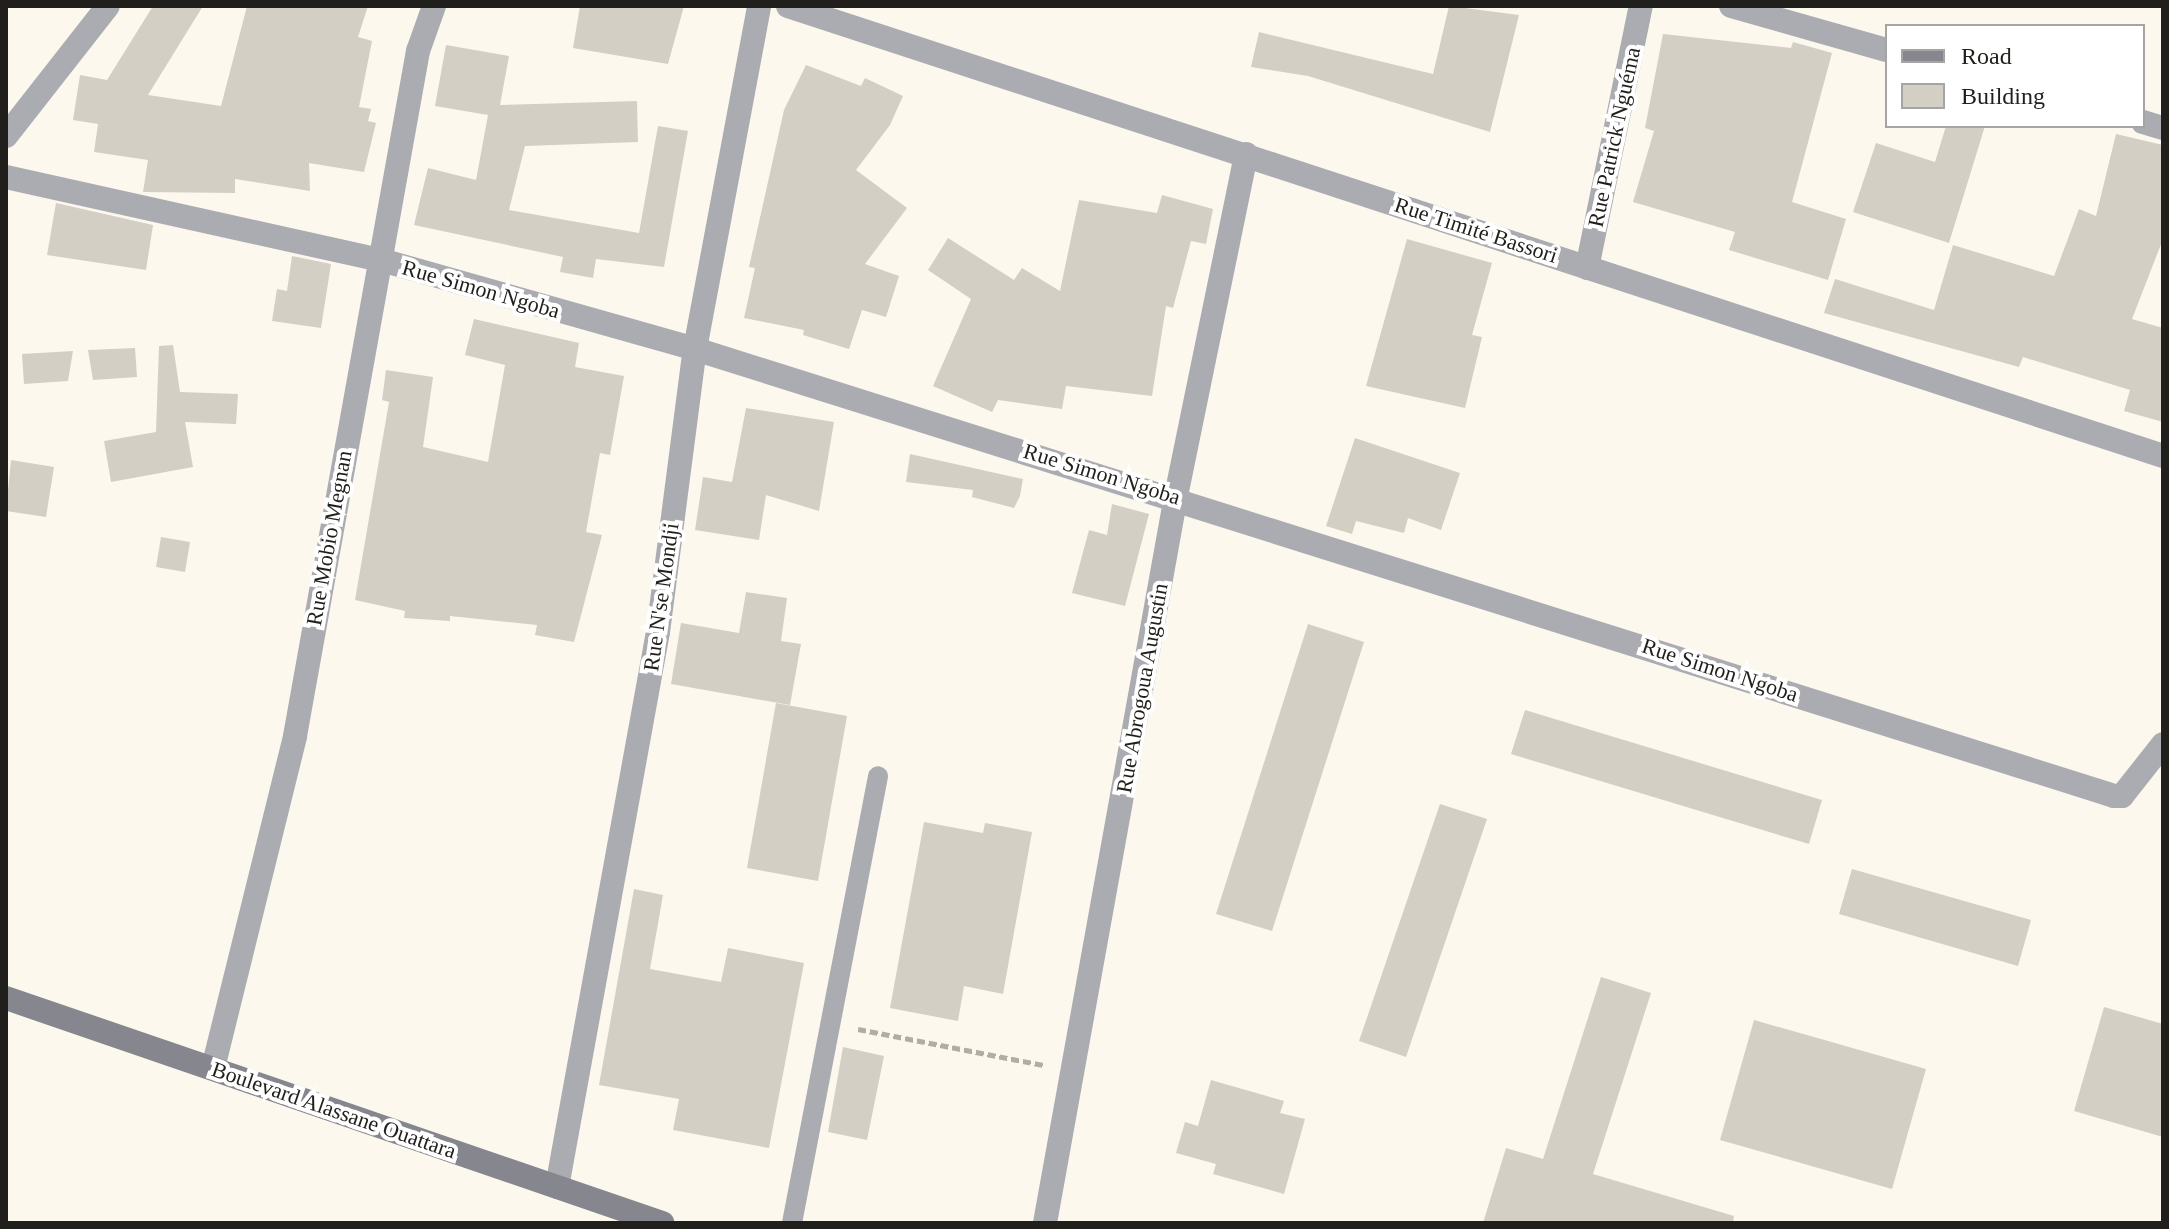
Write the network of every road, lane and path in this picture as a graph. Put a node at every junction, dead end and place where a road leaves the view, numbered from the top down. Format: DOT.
graph roads {
  1 [pos="108,6"];
  2 [pos="434,6"];
  3 [pos="759,6"];
  4 [pos="788,6"];
  5 [pos="1641,6"];
  6 [pos="1731,6"];
  7 [pos="1885,49"];
  8 [pos="8,127"];
  9 [pos="1246,154"];
  10 [pos="6,177"];
  11 [pos="381,260"];
  12 [pos="1587,268"];
  13 [pos="695,349"];
  14 [pos="2163,456"];
  15 [pos="1176,496"];
  16 [pos="2163,744"];
  17 [pos="878,776"];
  18 [pos="6,998"];
  19 [pos="829,1023"];
  20 [pos="213,1068"];
  21 [pos="1073,1070"];
  22 [pos="557,1187"];
  23 [pos="662,1223"];
  24 [pos="792,1223"];
  25 [pos="1045,1223"];
  1 -- 8 [label="street"];
  2 -- 11 [label="street, Rue Mobio Megnan"];
  3 -- 13 [label="street, Rue N'se Mondji"];
  4 -- 9 [label="street, Rue Timité Bassori"];
  5 -- 12 [label="street, Rue Patrick Nguéma"];
  6 -- 7 [label="street"];
  9 -- 12 [label="street, Rue Timité Bassori"];
  9 -- 15 [label="street, Rue Abrogoua Augustin"];
  10 -- 11 [label="street, Rue Simon Ngoba"];
  11 -- 13 [label="street, Rue Simon Ngoba"];
  11 -- 20 [label="street, Rue Mobio Megnan"];
  12 -- 14 [label="street, Rue Timité Bassori"];
  13 -- 15 [label="street, Rue Simon Ngoba"];
  13 -- 22 [label="street, Rue N'se Mondji"];
  15 -- 16 [label="street, Rue Simon Ngoba"];
  15 -- 21 [label="street, Rue Abrogoua Augustin"];
  17 -- 19 [label="lane"];
  18 -- 20 [label="main road, Boulevard Alassane Ouattara"];
  19 -- 21 [label="path"];
  19 -- 24 [label="lane"];
  20 -- 22 [label="main road, Boulevard Alassane Ouattara"];
  21 -- 25 [label="street, Rue Abrogoua Augustin"];
  22 -- 23 [label="main road, Boulevard Alassane Ouattara"];
}
